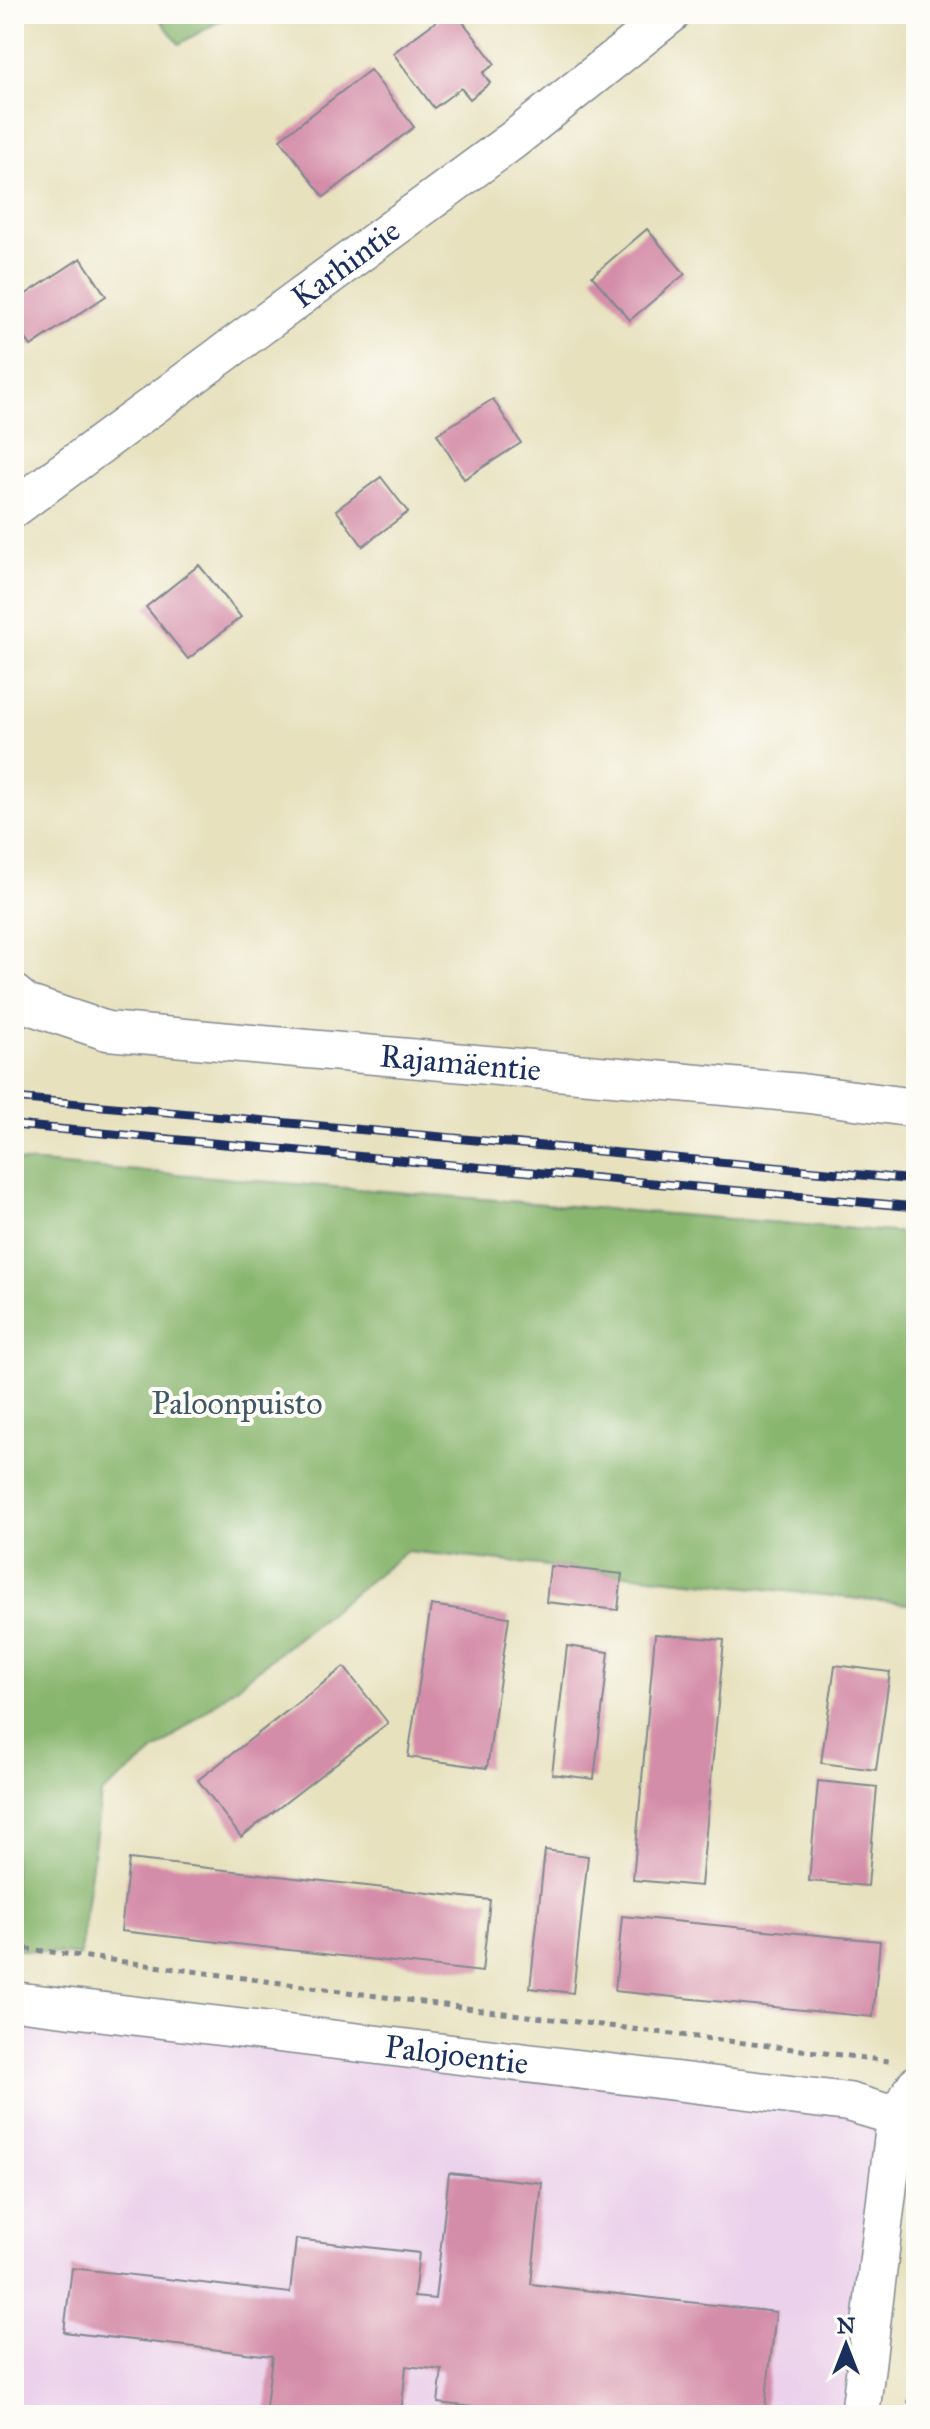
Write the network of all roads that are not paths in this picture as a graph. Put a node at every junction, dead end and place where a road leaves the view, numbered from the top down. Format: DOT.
graph roads {
  1 [pos="671,14"];
  2 [pos="14,508"];
  3 [pos="14,994"];
  4 [pos="916,1108"];
  5 [pos="14,2001"];
  6 [pos="905,2074"];
  7 [pos="906,2120"];
  8 [pos="860,2415"];
  1 -- 2 [label="street, Karhintie"];
  3 -- 4 [label="street, Rajamäentie"];
  5 -- 7 [label="street, Palojoentie"];
  6 -- 7 [label="street"];
  7 -- 8 [label="street"];
}
